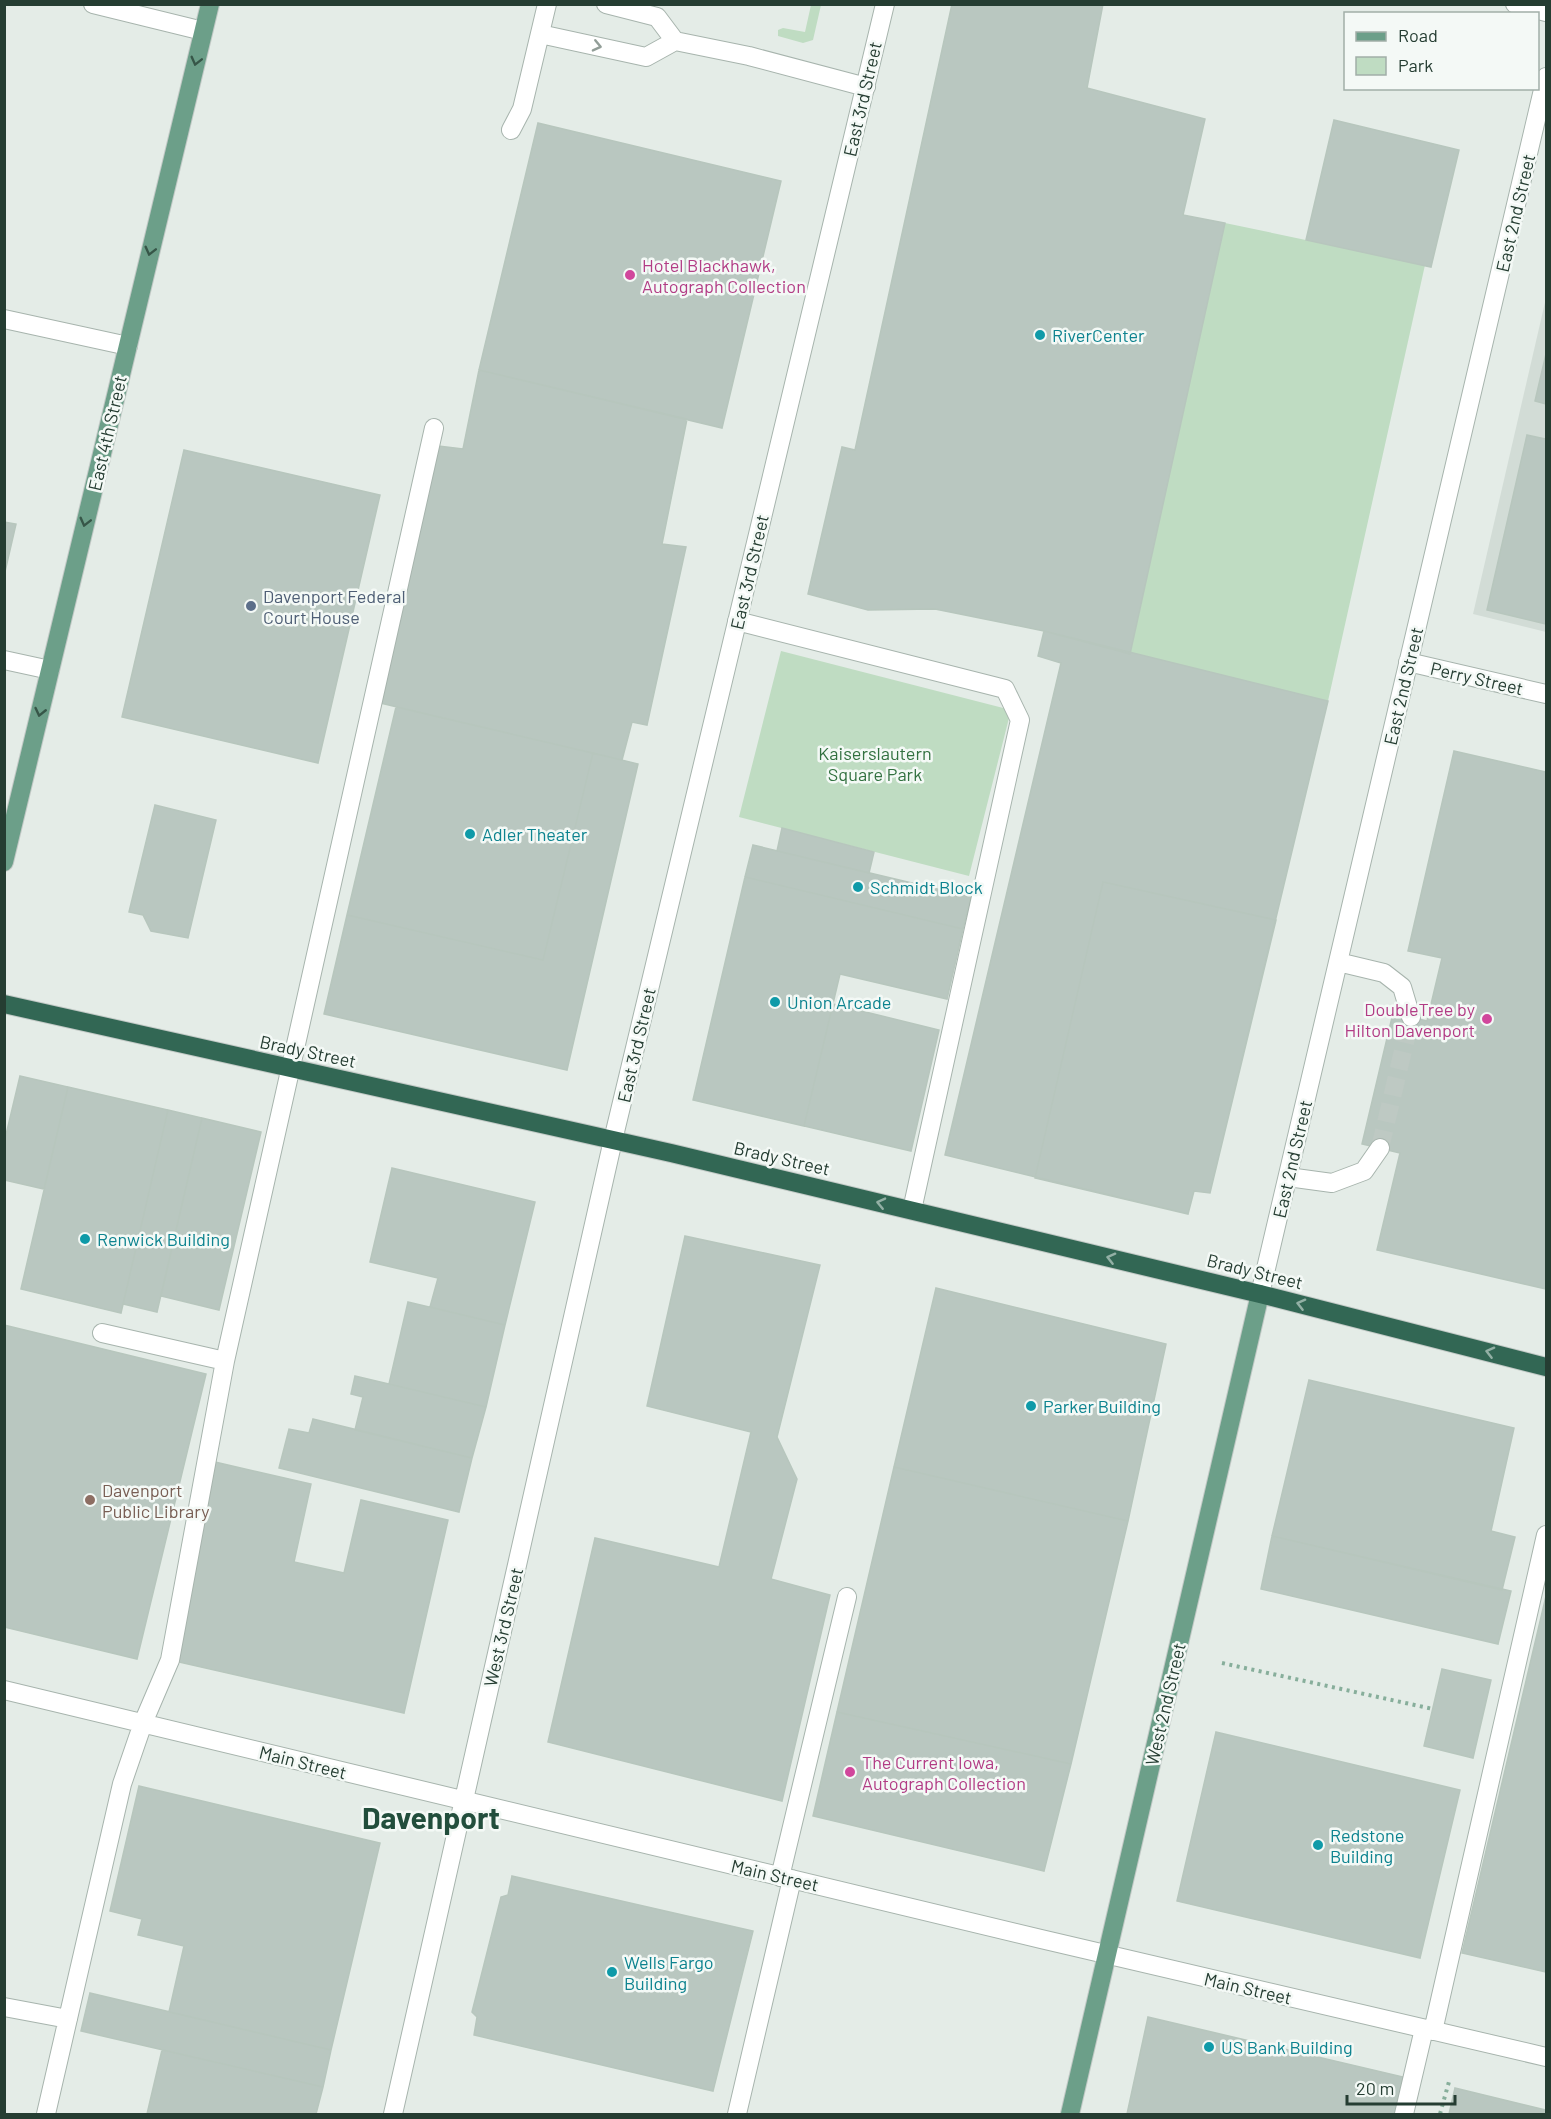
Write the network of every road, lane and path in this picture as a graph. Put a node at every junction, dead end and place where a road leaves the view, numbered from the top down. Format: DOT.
graph roads {
  1 [pos="93,4"];
  2 [pos="210,4"];
  3 [pos="546,4"];
  4 [pos="606,4"];
  5 [pos="885,4"];
  6 [pos="1515,4"];
  7 [pos="1546,12"];
  8 [pos="203,31"];
  9 [pos="540,34"];
  10 [pos="675,41"];
  11 [pos="1546,77"];
  12 [pos="866,87"];
  13 [pos="511,130"];
  14 [pos="4,319"];
  15 [pos="128,346"];
  16 [pos="434,428"];
  17 [pos="737,621"];
  18 [pos="4,660"];
  19 [pos="1408,662"];
  20 [pos="50,670"];
  21 [pos="1546,694"];
  22 [pos="4,862"];
  23 [pos="1338,962"];
  24 [pos="4,1004"];
  25 [pos="1411,1017"];
  26 [pos="292,1069"];
  27 [pos="613,1140"];
  28 [pos="1380,1148"];
  29 [pos="1288,1176"];
  30 [pos="912,1210"];
  31 [pos="1260,1294"];
  32 [pos="102,1333"];
  33 [pos="225,1361"];
  34 [pos="1546,1367"];
  35 [pos="1546,1535"];
  36 [pos="847,1597"];
  37 [pos="1222,1663"];
  38 [pos="4,1690"];
  39 [pos="1433,1709"];
  40 [pos="143,1723"];
  41 [pos="464,1801"];
  42 [pos="786,1878"];
  43 [pos="1107,1955"];
  44 [pos="4,2007"];
  45 [pos="68,2019"];
  46 [pos="1429,2030"];
  47 [pos="1546,2057"];
  48 [pos="1450,2078"];
  49 [pos="46,2115"];
  50 [pos="393,2115"];
  51 [pos="737,2115"];
  52 [pos="1070,2115"];
  53 [pos="1404,2115"];
  54 [pos="1440,2115"];
  1 -- 8 [label="street"];
  2 -- 8 [label="main road, East 4th Street"];
  3 -- 9 [label="street"];
  4 -- 10 [label="street"];
  5 -- 12 [label="street, East 3rd Street"];
  6 -- 7 [label="street"];
  8 -- 15 [label="main road, East 4th Street, one-way"];
  9 -- 10 [label="street, one-way"];
  9 -- 13 [label="street"];
  10 -- 12 [label="street"];
  11 -- 19 [label="street, East 2nd Street"];
  12 -- 17 [label="street, East 3rd Street"];
  14 -- 15 [label="street"];
  15 -- 20 [label="main road, East 4th Street, one-way"];
  16 -- 26 [label="street"];
  17 -- 27 [label="street, East 3rd Street"];
  17 -- 30 [label="street"];
  18 -- 20 [label="street"];
  19 -- 21 [label="street, Perry Street"];
  19 -- 23 [label="street, East 2nd Street"];
  20 -- 22 [label="main road, East 4th Street, one-way"];
  23 -- 25 [label="street"];
  23 -- 29 [label="street, East 2nd Street"];
  24 -- 26 [label="highway, Brady Street"];
  26 -- 27 [label="highway, Brady Street"];
  26 -- 33 [label="street"];
  30 -- 27 [label="highway, Brady Street, one-way"];
  27 -- 41 [label="street, West 3rd Street"];
  28 -- 29 [label="street"];
  29 -- 31 [label="street, East 2nd Street"];
  31 -- 30 [label="highway, Brady Street, one-way"];
  34 -- 31 [label="highway, Brady Street, one-way"];
  31 -- 43 [label="main road, West 2nd Street"];
  32 -- 33 [label="street"];
  33 -- 40 [label="street"];
  35 -- 46 [label="street"];
  36 -- 42 [label="street"];
  37 -- 39 [label="path"];
  38 -- 40 [label="street, Main Street"];
  40 -- 41 [label="street, Main Street"];
  40 -- 45 [label="street"];
  41 -- 42 [label="street, Main Street"];
  41 -- 50 [label="street, West 3rd Street"];
  42 -- 43 [label="street, Main Street"];
  42 -- 51 [label="street"];
  43 -- 46 [label="street, Main Street"];
  43 -- 52 [label="main road, West 2nd Street"];
  44 -- 45 [label="street"];
  45 -- 49 [label="street"];
  46 -- 47 [label="street, Main Street"];
  46 -- 53 [label="street"];
  48 -- 54 [label="path"];
}
